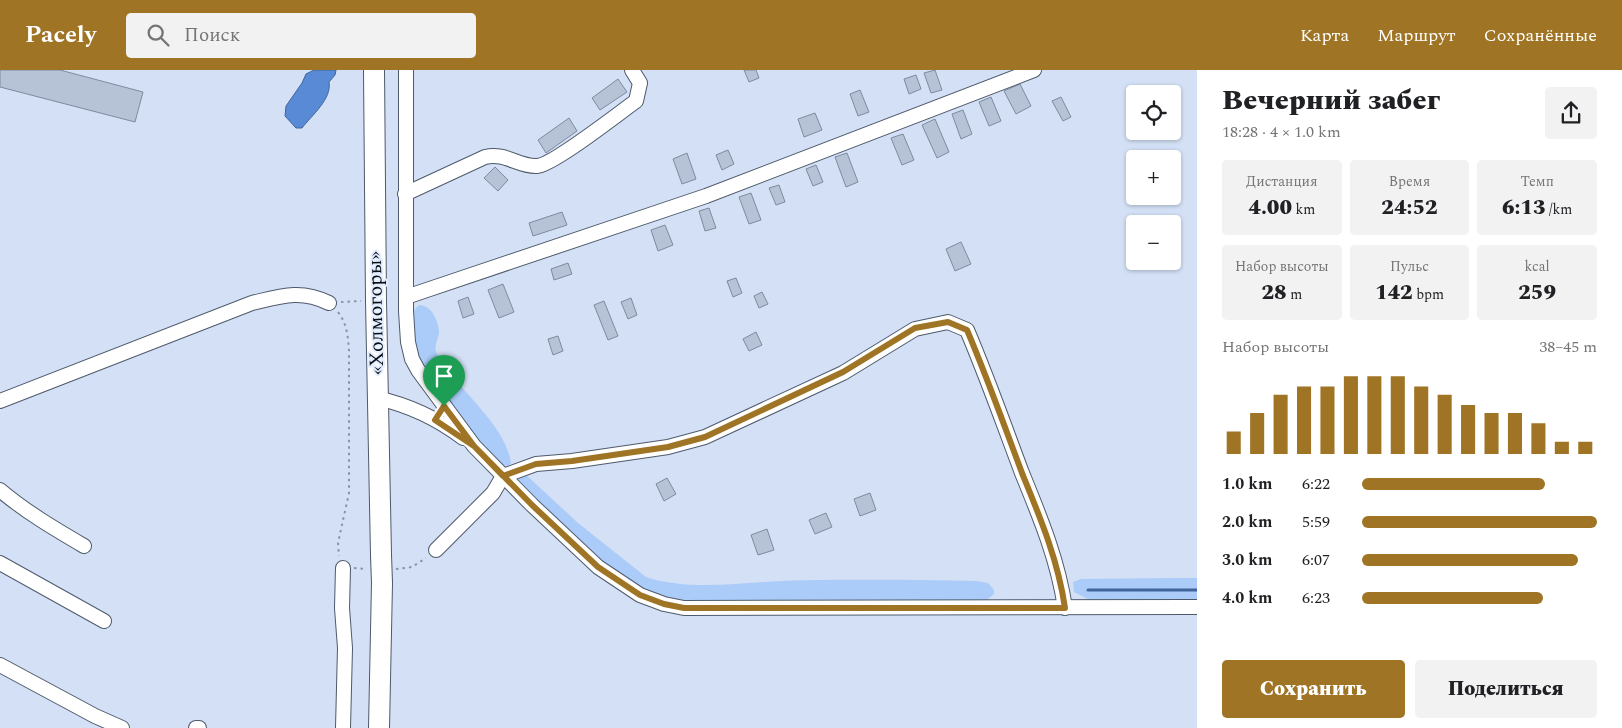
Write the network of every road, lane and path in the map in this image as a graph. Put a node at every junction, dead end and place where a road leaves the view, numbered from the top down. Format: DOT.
graph roads {
  1 [pos="374,70"];
  2 [pos="406,70"];
  3 [pos="632,70"];
  4 [pos="1034,70"];
  5 [pos="405,194"];
  6 [pos="406,297"];
  7 [pos="329,303"];
  8 [pos="377,398"];
  9 [pos="0,401"];
  10 [pos="444,406"];
  11 [pos="435,420"];
  12 [pos="474,446"];
  13 [pos="503,476"];
  14 [pos="0,490"];
  15 [pos="338,543"];
  16 [pos="84,546"];
  17 [pos="436,550"];
  18 [pos="0,563"];
  19 [pos="342,568"];
  20 [pos="1197,607"];
  21 [pos="1065,608"];
  22 [pos="104,621"];
  23 [pos="0,665"];
  24 [pos="122,728"];
  25 [pos="343,728"];
  26 [pos="379,728"];
  1 -- 8 [label="highway, «Холмогоры»"];
  2 -- 5 [label="street"];
  3 -- 5 [label="street"];
  4 -- 6 [label="street"];
  5 -- 6 [label="street"];
  6 -- 10 [label="street"];
  7 -- 9 [label="street"];
  7 -- 15 [label="path"];
  8 -- 11 [label="street"];
  8 -- 26 [label="highway, «Холмогоры», bridge"];
  10 -- 11 [label="street"];
  10 -- 12 [label="street"];
  11 -- 12 [label="street"];
  12 -- 13 [label="street"];
  13 -- 17 [label="street"];
  13 -- 21 [label="street"];
  13 -- 21 [label="street"];
  14 -- 16 [label="street"];
  18 -- 22 [label="street"];
  19 -- 25 [label="street"];
  20 -- 21 [label="street"];
  23 -- 24 [label="street"];
}
